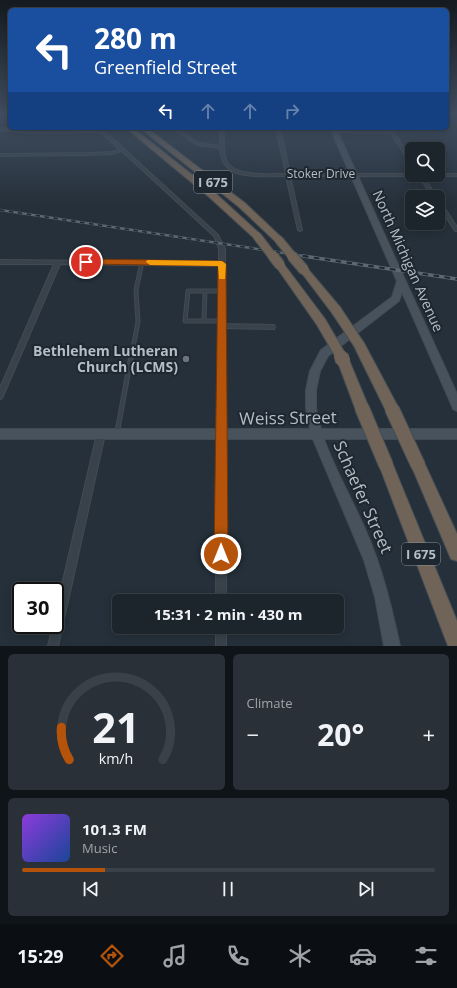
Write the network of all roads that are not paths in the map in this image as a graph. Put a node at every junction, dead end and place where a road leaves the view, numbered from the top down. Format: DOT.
graph roads {
  1 [pos="117,144"];
  2 [pos="149,144"];
  3 [pos="165,144"];
  4 [pos="199,144"];
  5 [pos="281,144"];
  6 [pos="340,144"];
  7 [pos="222,147"];
  8 [pos="123,150"];
  9 [pos="0,155"];
  10 [pos="204,174"];
  11 [pos="353,174"];
  12 [pos="288,175"];
  13 [pos="405,175"];
  14 [pos="445,175"];
  15 [pos="457,175"];
  16 [pos="191,178"];
  17 [pos="445,212"];
  18 [pos="300,230"];
  19 [pos="457,230"];
  20 [pos="0,262"];
  21 [pos="58,262"];
  22 [pos="142,262"];
  23 [pos="222,264"];
  24 [pos="401,282"];
  25 [pos="205,291"];
  26 [pos="222,291"];
  27 [pos="396,299"];
  28 [pos="411,301"];
  29 [pos="204,321"];
  30 [pos="222,323"];
  31 [pos="272,327"];
  32 [pos="0,396"];
  33 [pos="457,406"];
  34 [pos="0,434"];
  35 [pos="101,434"];
  36 [pos="315,434"];
  37 [pos="457,434"];
  38 [pos="117,435"];
  39 [pos="222,435"];
  40 [pos="456,552"];
  41 [pos="221,594"];
  42 [pos="221,634"];
  43 [pos="457,644"];
  44 [pos="53,646"];
  45 [pos="221,646"];
  46 [pos="392,646"];
  1 -- 8 [label="street"];
  2 -- 16 [label="highway, I 675"];
  3 -- 10 [label="highway, I 675"];
  4 -- 7 [label="street"];
  5 -- 12 [label="street"];
  6 -- 11 [label="street, North Michigan Avenue"];
  7 -- 12 [label="street, Stoker Drive"];
  8 -- 9 [label="street"];
  8 -- 23 [label="street"];
  10 -- 16 [label="lane"];
  10 -- 40 [label="highway, I 675, bridge"];
  11 -- 12 [label="street, Stoker Drive"];
  11 -- 13 [label="street, Stoker Drive"];
  11 -- 24 [label="street, North Michigan Avenue"];
  12 -- 18 [label="street"];
  14 -- 15 [label="street"];
  16 -- 43 [label="highway, I 675, bridge"];
  17 -- 19 [label="street"];
  20 -- 21 [label="street"];
  21 -- 22 [label="street"];
  21 -- 32 [label="street"];
  22 -- 23 [label="street"];
  22 -- 38 [label="lane"];
  23 -- 26 [label="street"];
  24 -- 27 [label="street"];
  24 -- 28 [label="street, North Michigan Avenue"];
  25 -- 26 [label="lane"];
  25 -- 29 [label="lane"];
  25 -- 29 [label="lane"];
  26 -- 30 [label="street"];
  27 -- 28 [label="street"];
  27 -- 36 [label="street, Schaefer Street"];
  28 -- 33 [label="street, North Michigan Avenue"];
  29 -- 30 [label="lane"];
  30 -- 31 [label="street"];
  30 -- 39 [label="street"];
  34 -- 35 [label="street, Weiss Street"];
  35 -- 38 [label="street, Weiss Street"];
  35 -- 44 [label="street"];
  36 -- 37 [label="street, Weiss Street"];
  36 -- 39 [label="street, Weiss Street"];
  36 -- 46 [label="street, Schaefer Street"];
  38 -- 39 [label="street, Weiss Street"];
  39 -- 41 [label="street"];
  42 -- 45 [label="street"];
}
